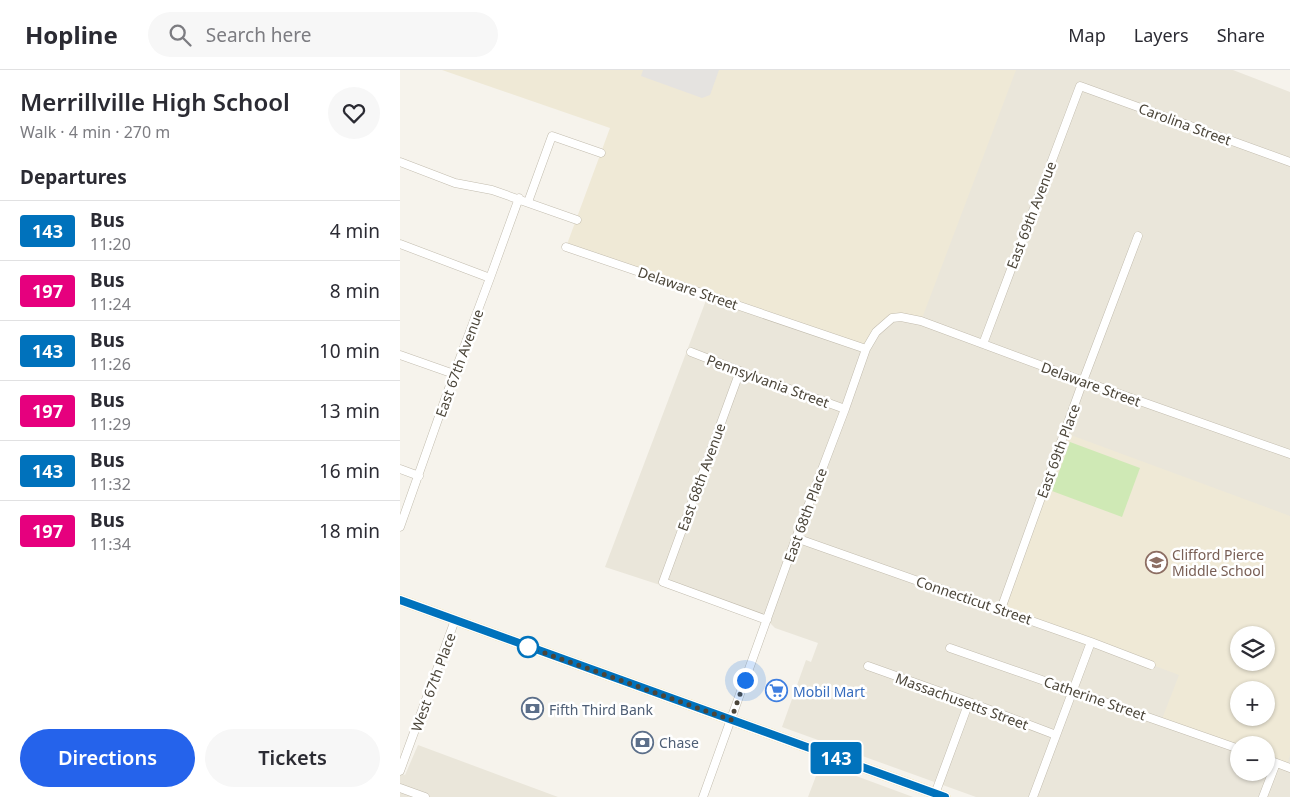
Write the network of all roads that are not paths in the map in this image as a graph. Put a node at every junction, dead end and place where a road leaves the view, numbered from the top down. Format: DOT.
graph roads {
  1 [pos="1080,86"];
  2 [pos="601,153"];
  3 [pos="400,162"];
  4 [pos="1290,162"];
  5 [pos="519,198"];
  6 [pos="528,202"];
  7 [pos="577,220"];
  8 [pos="1138,236"];
  9 [pos="400,244"];
  10 [pos="566,247"];
  11 [pos="490,278"];
  12 [pos="892,318"];
  13 [pos="983,344"];
  14 [pos="866,349"];
  15 [pos="691,352"];
  16 [pos="400,355"];
  17 [pos="740,371"];
  18 [pos="454,374"];
  19 [pos="1083,381"];
  20 [pos="845,409"];
  21 [pos="1290,454"];
  22 [pos="400,469"];
  23 [pos="419,476"];
  24 [pos="400,527"];
  25 [pos="796,538"];
  26 [pos="400,600"];
  27 [pos="1001,610"];
  28 [pos="455,620"];
  29 [pos="767,620"];
  30 [pos="1091,642"];
  31 [pos="950,648"];
  32 [pos="1151,665"];
  33 [pos="868,666"];
  34 [pos="1072,690"];
  35 [pos="969,702"];
  36 [pos="731,720"];
  37 [pos="1056,735"];
  38 [pos="1230,746"];
  39 [pos="1276,763"];
  40 [pos="1290,767"];
  41 [pos="400,771"];
  42 [pos="400,788"];
  43 [pos="940,795"];
  44 [pos="425,797"];
  45 [pos="703,797"];
  46 [pos="1033,797"];
  47 [pos="1263,797"];
  1 -- 4 [label="street, Carolina Street"];
  1 -- 13 [label="street, East 69th Avenue"];
  2 -- 6 [label="street"];
  3 -- 5 [label="street"];
  5 -- 6 [label="street"];
  5 -- 11 [label="street, East 67th Avenue"];
  6 -- 7 [label="street"];
  8 -- 19 [label="street, East 69th Place"];
  9 -- 11 [label="street"];
  10 -- 14 [label="street, Delaware Street"];
  11 -- 18 [label="street, East 67th Avenue"];
  12 -- 13 [label="street, Delaware Street"];
  12 -- 14 [label="street, East 68th Place"];
  13 -- 19 [label="street, Delaware Street"];
  14 -- 20 [label="street, East 68th Place"];
  15 -- 17 [label="street, Pennsylvania Street"];
  16 -- 18 [label="street"];
  17 -- 20 [label="street, Pennsylvania Street"];
  17 -- 29 [label="street, East 68th Avenue"];
  18 -- 23 [label="street, East 67th Avenue"];
  19 -- 21 [label="street, Delaware Street"];
  19 -- 27 [label="street, East 69th Place"];
  20 -- 25 [label="street, East 68th Place"];
  22 -- 23 [label="street"];
  23 -- 24 [label="street, East 67th Avenue"];
  25 -- 27 [label="street, Connecticut Street"];
  25 -- 29 [label="street, East 68th Place"];
  26 -- 28 [label="main road"];
  27 -- 30 [label="street, Connecticut Street"];
  28 -- 36 [label="main road"];
  28 -- 41 [label="street, West 67th Place"];
  29 -- 36 [label="street, East 68th Place"];
  30 -- 32 [label="street, Connecticut Street"];
  30 -- 34 [label="street"];
  31 -- 34 [label="street, Catherine Street"];
  33 -- 35 [label="street, Massachusetts Street"];
  34 -- 37 [label="street"];
  34 -- 38 [label="street, Catherine Street"];
  35 -- 37 [label="street, Massachusetts Street"];
  35 -- 43 [label="street"];
  36 -- 43 [label="main road"];
  36 -- 45 [label="street, East 68th Place"];
  37 -- 46 [label="street"];
  39 -- 40 [label="street"];
  39 -- 47 [label="street"];
  42 -- 44 [label="street"];
}
